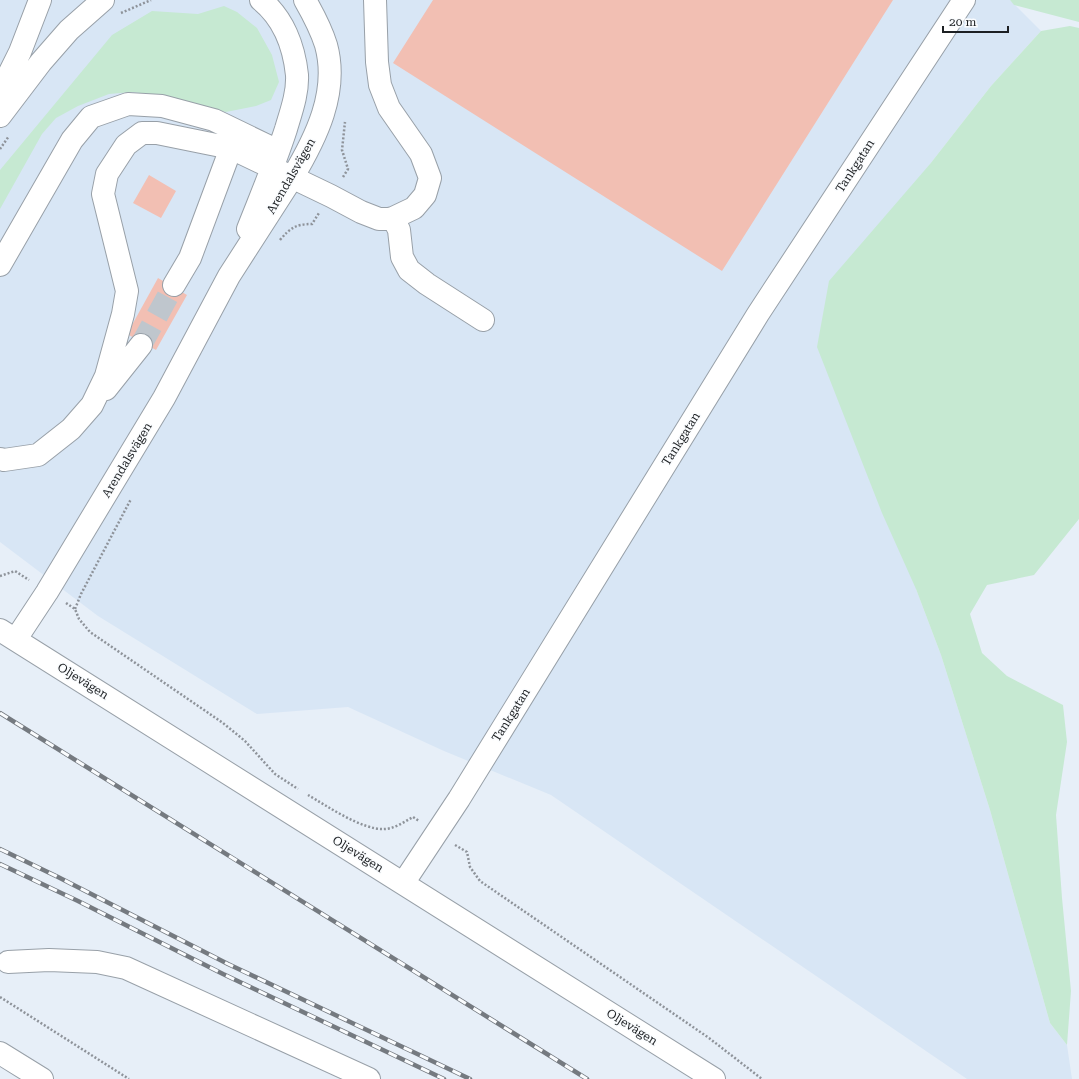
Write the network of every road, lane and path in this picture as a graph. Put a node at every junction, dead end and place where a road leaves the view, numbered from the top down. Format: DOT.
graph roads {
  1 [pos="40,0"];
  2 [pos="103,0"];
  3 [pos="151,0"];
  4 [pos="261,0"];
  5 [pos="305,0"];
  6 [pos="375,0"];
  7 [pos="964,0"];
  8 [pos="125,11"];
  9 [pos="0,92"];
  10 [pos="0,116"];
  11 [pos="231,148"];
  12 [pos="275,160"];
  13 [pos="292,178"];
  14 [pos="393,218"];
  15 [pos="0,265"];
  16 [pos="229,276"];
  17 [pos="174,285"];
  18 [pos="483,320"];
  19 [pos="141,345"];
  20 [pos="92,405"];
  21 [pos="0,459"];
  22 [pos="0,576"];
  23 [pos="47,592"];
  24 [pos="8,634"];
  25 [pos="300,790"];
  26 [pos="306,794"];
  27 [pos="436,832"];
  28 [pos="404,882"];
  29 [pos="8,962"];
  30 [pos="0,997"];
  31 [pos="0,1053"];
  32 [pos="42,1079"];
  33 [pos="129,1079"];
  34 [pos="369,1079"];
  35 [pos="714,1079"];
  36 [pos="762,1079"];
  1 -- 9 [label="street"];
  2 -- 10 [label="street"];
  3 -- 8 [label="path"];
  4 -- 12 [label="street, Arendalsvägen"];
  5 -- 13 [label="street, Arendalsvägen"];
  6 -- 14 [label="street"];
  7 -- 27 [label="street, Tankgatan"];
  11 -- 12 [label="street"];
  11 -- 17 [label="street"];
  11 -- 20 [label="street"];
  12 -- 13 [label="street"];
  12 -- 15 [label="street"];
  12 -- 16 [label="street, Arendalsvägen"];
  13 -- 14 [label="street"];
  13 -- 16 [label="street, Arendalsvägen"];
  14 -- 18 [label="street"];
  16 -- 23 [label="street, Arendalsvägen"];
  19 -- 20 [label="street"];
  20 -- 21 [label="street"];
  22 -- 23 [label="path"];
  23 -- 24 [label="street, Arendalsvägen"];
  23 -- 25 [label="path"];
  24 -- 28 [label="street, Oljevägen"];
  26 -- 27 [label="path"];
  27 -- 28 [label="street, Tankgatan"];
  27 -- 36 [label="path"];
  28 -- 35 [label="street, Oljevägen"];
  29 -- 34 [label="street"];
  30 -- 33 [label="path"];
  31 -- 32 [label="street"];
}
